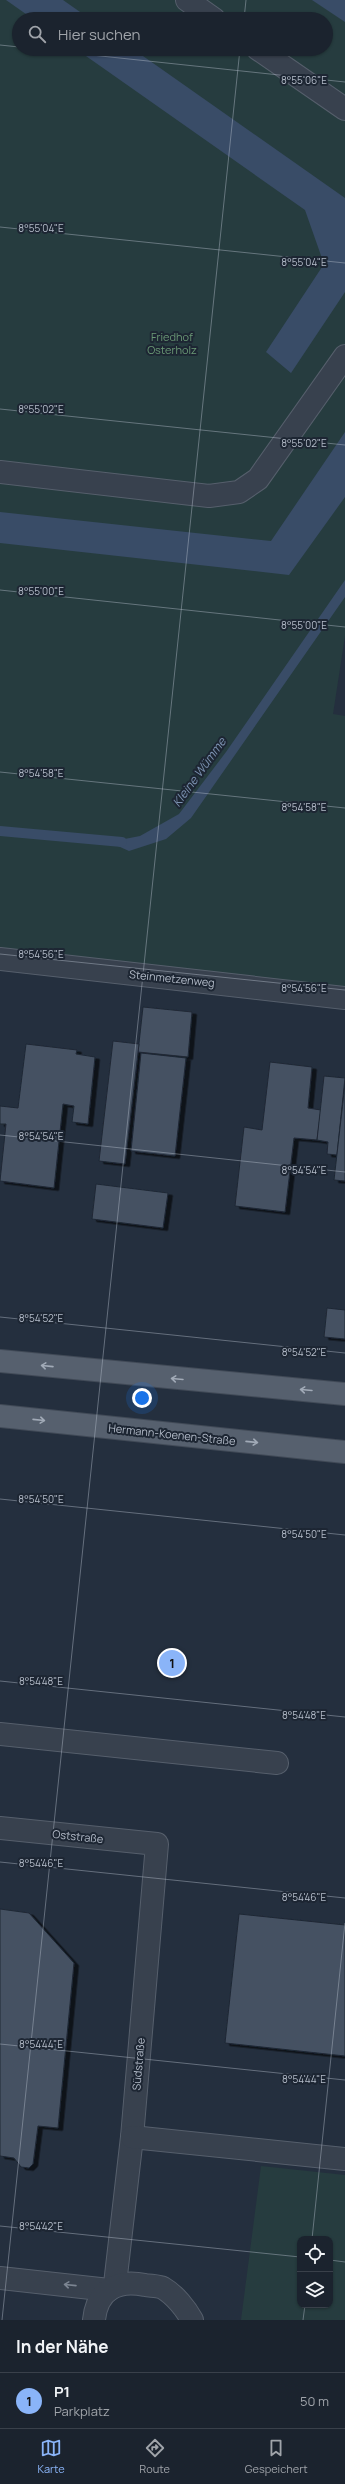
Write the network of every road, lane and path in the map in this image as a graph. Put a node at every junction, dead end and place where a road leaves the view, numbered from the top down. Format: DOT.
graph roads {
  1 [pos="186,0"];
  2 [pos="204,12"];
  3 [pos="268,56"];
  4 [pos="345,109"];
  5 [pos="345,356"];
  6 [pos="0,472"];
  7 [pos="0,959"];
  8 [pos="345,998"];
  9 [pos="0,1361"];
  10 [pos="345,1394"];
  11 [pos="0,1416"];
  12 [pos="345,1452"];
  13 [pos="0,1734"];
  14 [pos="277,1763"];
  15 [pos="0,1828"];
  16 [pos="157,1844"];
  17 [pos="132,2137"];
  18 [pos="345,2159"];
  19 [pos="0,2278"];
  20 [pos="112,2287"];
  21 [pos="94,2320"];
  22 [pos="192,2320"];
  1 -- 2 [label="street"];
  3 -- 4 [label="street"];
  5 -- 6 [label="street"];
  7 -- 8 [label="street, Steinmetzenweg"];
  10 -- 9 [label="main road, one-way"];
  11 -- 12 [label="main road, Hermann-Koenen-Straße, one-way"];
  13 -- 14 [label="street"];
  15 -- 16 [label="street, Oststraße"];
  16 -- 17 [label="street, Südstraße"];
  17 -- 18 [label="street"];
  17 -- 20 [label="street, Südstraße"];
  20 -- 19 [label="street, one-way"];
  20 -- 21 [label="street"];
  20 -- 22 [label="street"];
}
